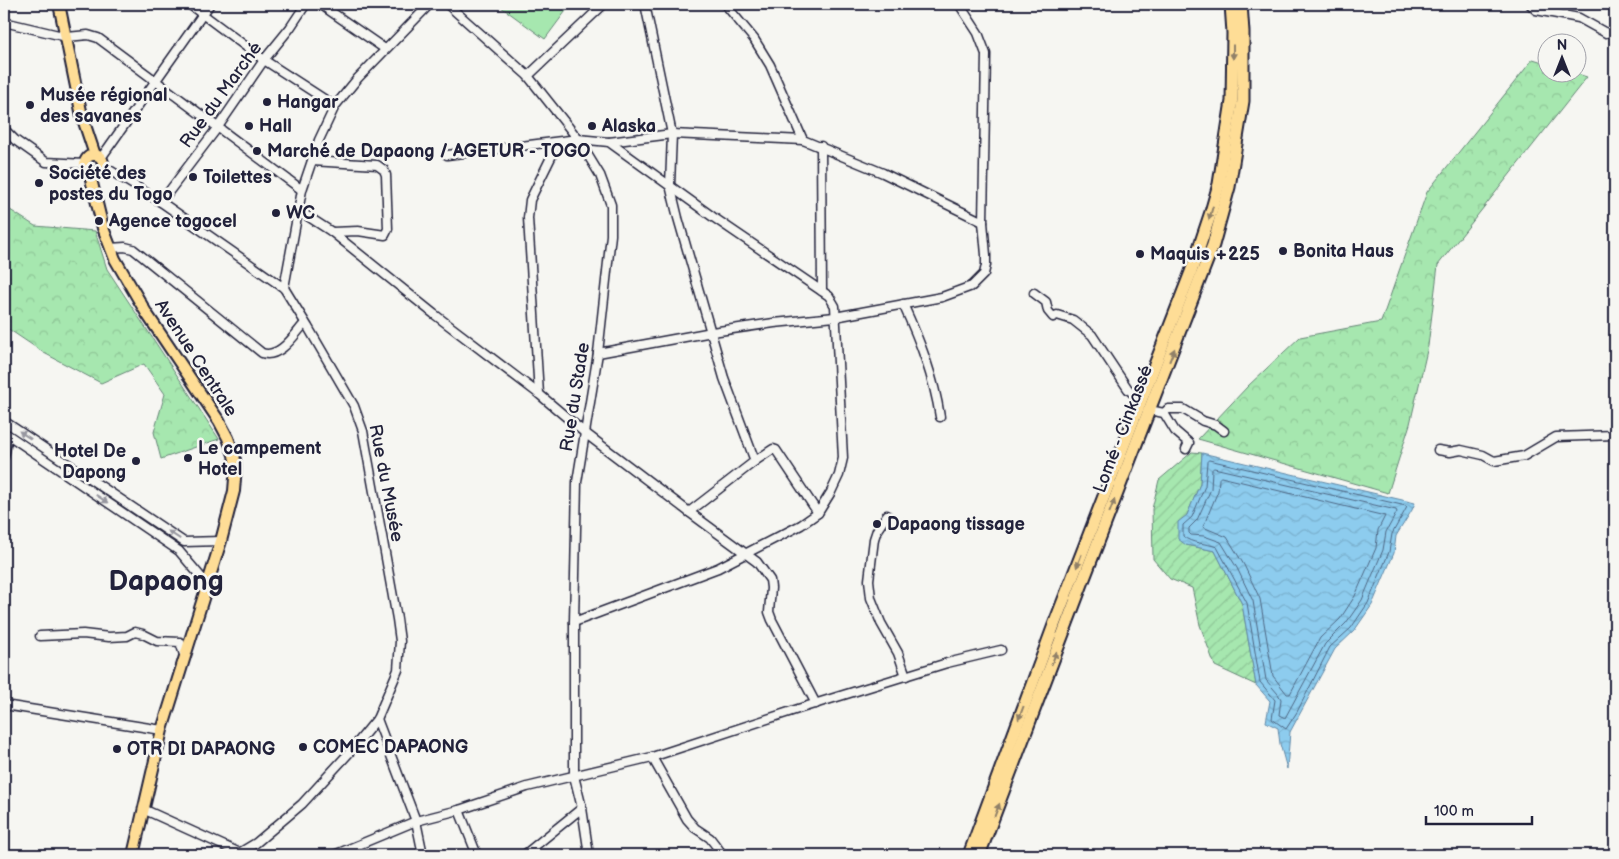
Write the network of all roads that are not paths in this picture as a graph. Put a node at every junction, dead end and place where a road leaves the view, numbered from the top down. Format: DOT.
graph roads {
  1 [pos="60,4"];
  2 [pos="189,4"];
  3 [pos="210,4"];
  4 [pos="306,4"];
  5 [pos="320,4"];
  6 [pos="430,4"];
  7 [pos="447,4"];
  8 [pos="604,4"];
  9 [pos="645,4"];
  10 [pos="725,4"];
  11 [pos="959,4"];
  12 [pos="1231,4"];
  13 [pos="1241,4"];
  14 [pos="1530,4"];
  15 [pos="203,14"];
  16 [pos="4,22"];
  17 [pos="1615,31"];
  18 [pos="67,37"];
  19 [pos="385,48"];
  20 [pos="264,60"];
  21 [pos="528,76"];
  22 [pos="155,81"];
  23 [pos="1238,101"];
  24 [pos="335,106"];
  25 [pos="218,127"];
  26 [pos="4,129"];
  27 [pos="672,134"];
  28 [pos="578,139"];
  29 [pos="803,140"];
  30 [pos="609,142"];
  31 [pos="558,143"];
  32 [pos="821,146"];
  33 [pos="447,155"];
  34 [pos="312,161"];
  35 [pos="94,164"];
  36 [pos="670,186"];
  37 [pos="302,190"];
  38 [pos="161,202"];
  39 [pos="298,210"];
  40 [pos="983,222"];
  41 [pos="332,232"];
  42 [pos="110,248"];
  43 [pos="284,288"];
  44 [pos="822,291"];
  45 [pos="1034,293"];
  46 [pos="903,304"];
  47 [pos="835,317"];
  48 [pos="305,322"];
  49 [pos="712,332"];
  50 [pos="598,353"];
  51 [pos="539,394"];
  52 [pos="1144,409"];
  53 [pos="1164,413"];
  54 [pos="940,418"];
  55 [pos="4,421"];
  56 [pos="1224,431"];
  57 [pos="585,433"];
  58 [pos="6,434"];
  59 [pos="1615,435"];
  60 [pos="1186,449"];
  61 [pos="47,450"];
  62 [pos="1438,450"];
  63 [pos="4,457"];
  64 [pos="41,458"];
  65 [pos="755,461"];
  66 [pos="689,512"];
  67 [pos="818,513"];
  68 [pos="887,515"];
  69 [pos="221,541"];
  70 [pos="745,554"];
  71 [pos="207,584"];
  72 [pos="574,622"];
  73 [pos="40,636"];
  74 [pos="1001,650"];
  75 [pos="185,659"];
  76 [pos="906,676"];
  77 [pos="816,704"];
  78 [pos="4,705"];
  79 [pos="377,719"];
  80 [pos="162,730"];
  81 [pos="652,757"];
  82 [pos="574,776"];
  83 [pos="582,808"];
  84 [pos="143,809"];
  85 [pos="459,810"];
  86 [pos="416,821"];
  87 [pos="133,855"];
  88 [pos="240,855"];
  89 [pos="334,855"];
  90 [pos="423,855"];
  91 [pos="477,855"];
  92 [pos="524,855"];
  93 [pos="588,855"];
  94 [pos="723,855"];
  95 [pos="968,855"];
  96 [pos="979,855"];
  1 -- 18 [label="main road, Avenue Centrale"];
  2 -- 15 [label="street"];
  3 -- 15 [label="street"];
  4 -- 20 [label="street, Rue du Marché"];
  5 -- 19 [label="street"];
  6 -- 19 [label="street"];
  7 -- 21 [label="street, Rue du Stade"];
  8 -- 21 [label="street"];
  9 -- 27 [label="street"];
  10 -- 29 [label="street"];
  11 -- 40 [label="street"];
  12 -- 23 [label="highway, Lomé - Cinkassé, one-way"];
  13 -- 23 [label="highway, Lomé - Cinkassé"];
  14 -- 17 [label="street"];
  15 -- 20 [label="street"];
  15 -- 22 [label="street"];
  16 -- 18 [label="street"];
  18 -- 22 [label="street"];
  18 -- 35 [label="main road, Avenue Centrale"];
  19 -- 24 [label="street"];
  20 -- 24 [label="street"];
  20 -- 25 [label="street, Rue du Marché"];
  21 -- 28 [label="street, Rue du Stade"];
  22 -- 25 [label="street"];
  22 -- 35 [label="street"];
  23 -- 52 [label="highway, Lomé - Cinkassé"];
  24 -- 34 [label="street"];
  25 -- 37 [label="street"];
  25 -- 38 [label="street, Rue du Marché"];
  26 -- 35 [label="street, Rue du Musée"];
  27 -- 29 [label="street"];
  27 -- 30 [label="street"];
  27 -- 36 [label="street"];
  28 -- 30 [label="street"];
  28 -- 31 [label="street"];
  28 -- 50 [label="street, Rue du Stade"];
  29 -- 32 [label="street"];
  30 -- 36 [label="street"];
  31 -- 33 [label="street"];
  31 -- 51 [label="street"];
  32 -- 40 [label="street"];
  32 -- 44 [label="street"];
  34 -- 37 [label="street"];
  34 -- 41 [label="street"];
  35 -- 38 [label="street, Rue du Musée"];
  35 -- 42 [label="main road, Avenue Centrale"];
  36 -- 44 [label="street"];
  36 -- 49 [label="street"];
  37 -- 39 [label="street"];
  38 -- 43 [label="street, Rue du Musée"];
  39 -- 41 [label="street"];
  39 -- 43 [label="street"];
  40 -- 46 [label="street"];
  41 -- 51 [label="street"];
  42 -- 48 [label="street"];
  42 -- 69 [label="main road, Avenue Centrale"];
  43 -- 48 [label="street, Rue du Musée"];
  44 -- 47 [label="street"];
  45 -- 52 [label="street"];
  46 -- 47 [label="street"];
  46 -- 54 [label="street"];
  47 -- 49 [label="street"];
  47 -- 67 [label="street"];
  48 -- 79 [label="street, Rue du Musée"];
  49 -- 50 [label="street"];
  49 -- 65 [label="street"];
  50 -- 57 [label="street, Rue du Stade"];
  51 -- 57 [label="street"];
  52 -- 53 [label="street"];
  52 -- 95 [label="highway, Lomé - Cinkassé, one-way"];
  96 -- 52 [label="highway, Lomé - Cinkassé, one-way"];
  53 -- 56 [label="street"];
  53 -- 60 [label="street"];
  61 -- 55 [label="street, one-way"];
  57 -- 66 [label="street"];
  57 -- 72 [label="street, Rue du Stade"];
  58 -- 63 [label="street"];
  58 -- 64 [label="street"];
  59 -- 62 [label="street"];
  61 -- 64 [label="street"];
  69 -- 61 [label="street, one-way"];
  64 -- 71 [label="street, one-way"];
  65 -- 66 [label="street"];
  65 -- 67 [label="street"];
  66 -- 70 [label="street"];
  67 -- 70 [label="street"];
  68 -- 76 [label="street"];
  69 -- 71 [label="main road, Avenue Centrale"];
  70 -- 72 [label="street"];
  70 -- 77 [label="street"];
  71 -- 75 [label="main road, Avenue Centrale"];
  72 -- 82 [label="street, Rue du Stade"];
  73 -- 75 [label="street"];
  74 -- 76 [label="street"];
  75 -- 80 [label="main road, Avenue Centrale"];
  76 -- 77 [label="street"];
  77 -- 81 [label="street"];
  78 -- 80 [label="street"];
  79 -- 86 [label="street"];
  79 -- 88 [label="street, Rue du Musée"];
  80 -- 84 [label="main road, Avenue Centrale"];
  81 -- 82 [label="street"];
  81 -- 94 [label="street"];
  82 -- 83 [label="street, Rue du Stade"];
  82 -- 85 [label="street"];
  83 -- 92 [label="street"];
  83 -- 93 [label="street, Rue du Stade"];
  84 -- 87 [label="main road, Avenue Centrale"];
  84 -- 88 [label="street"];
  85 -- 86 [label="street"];
  85 -- 91 [label="street"];
  86 -- 89 [label="street"];
  86 -- 90 [label="street"];
}
